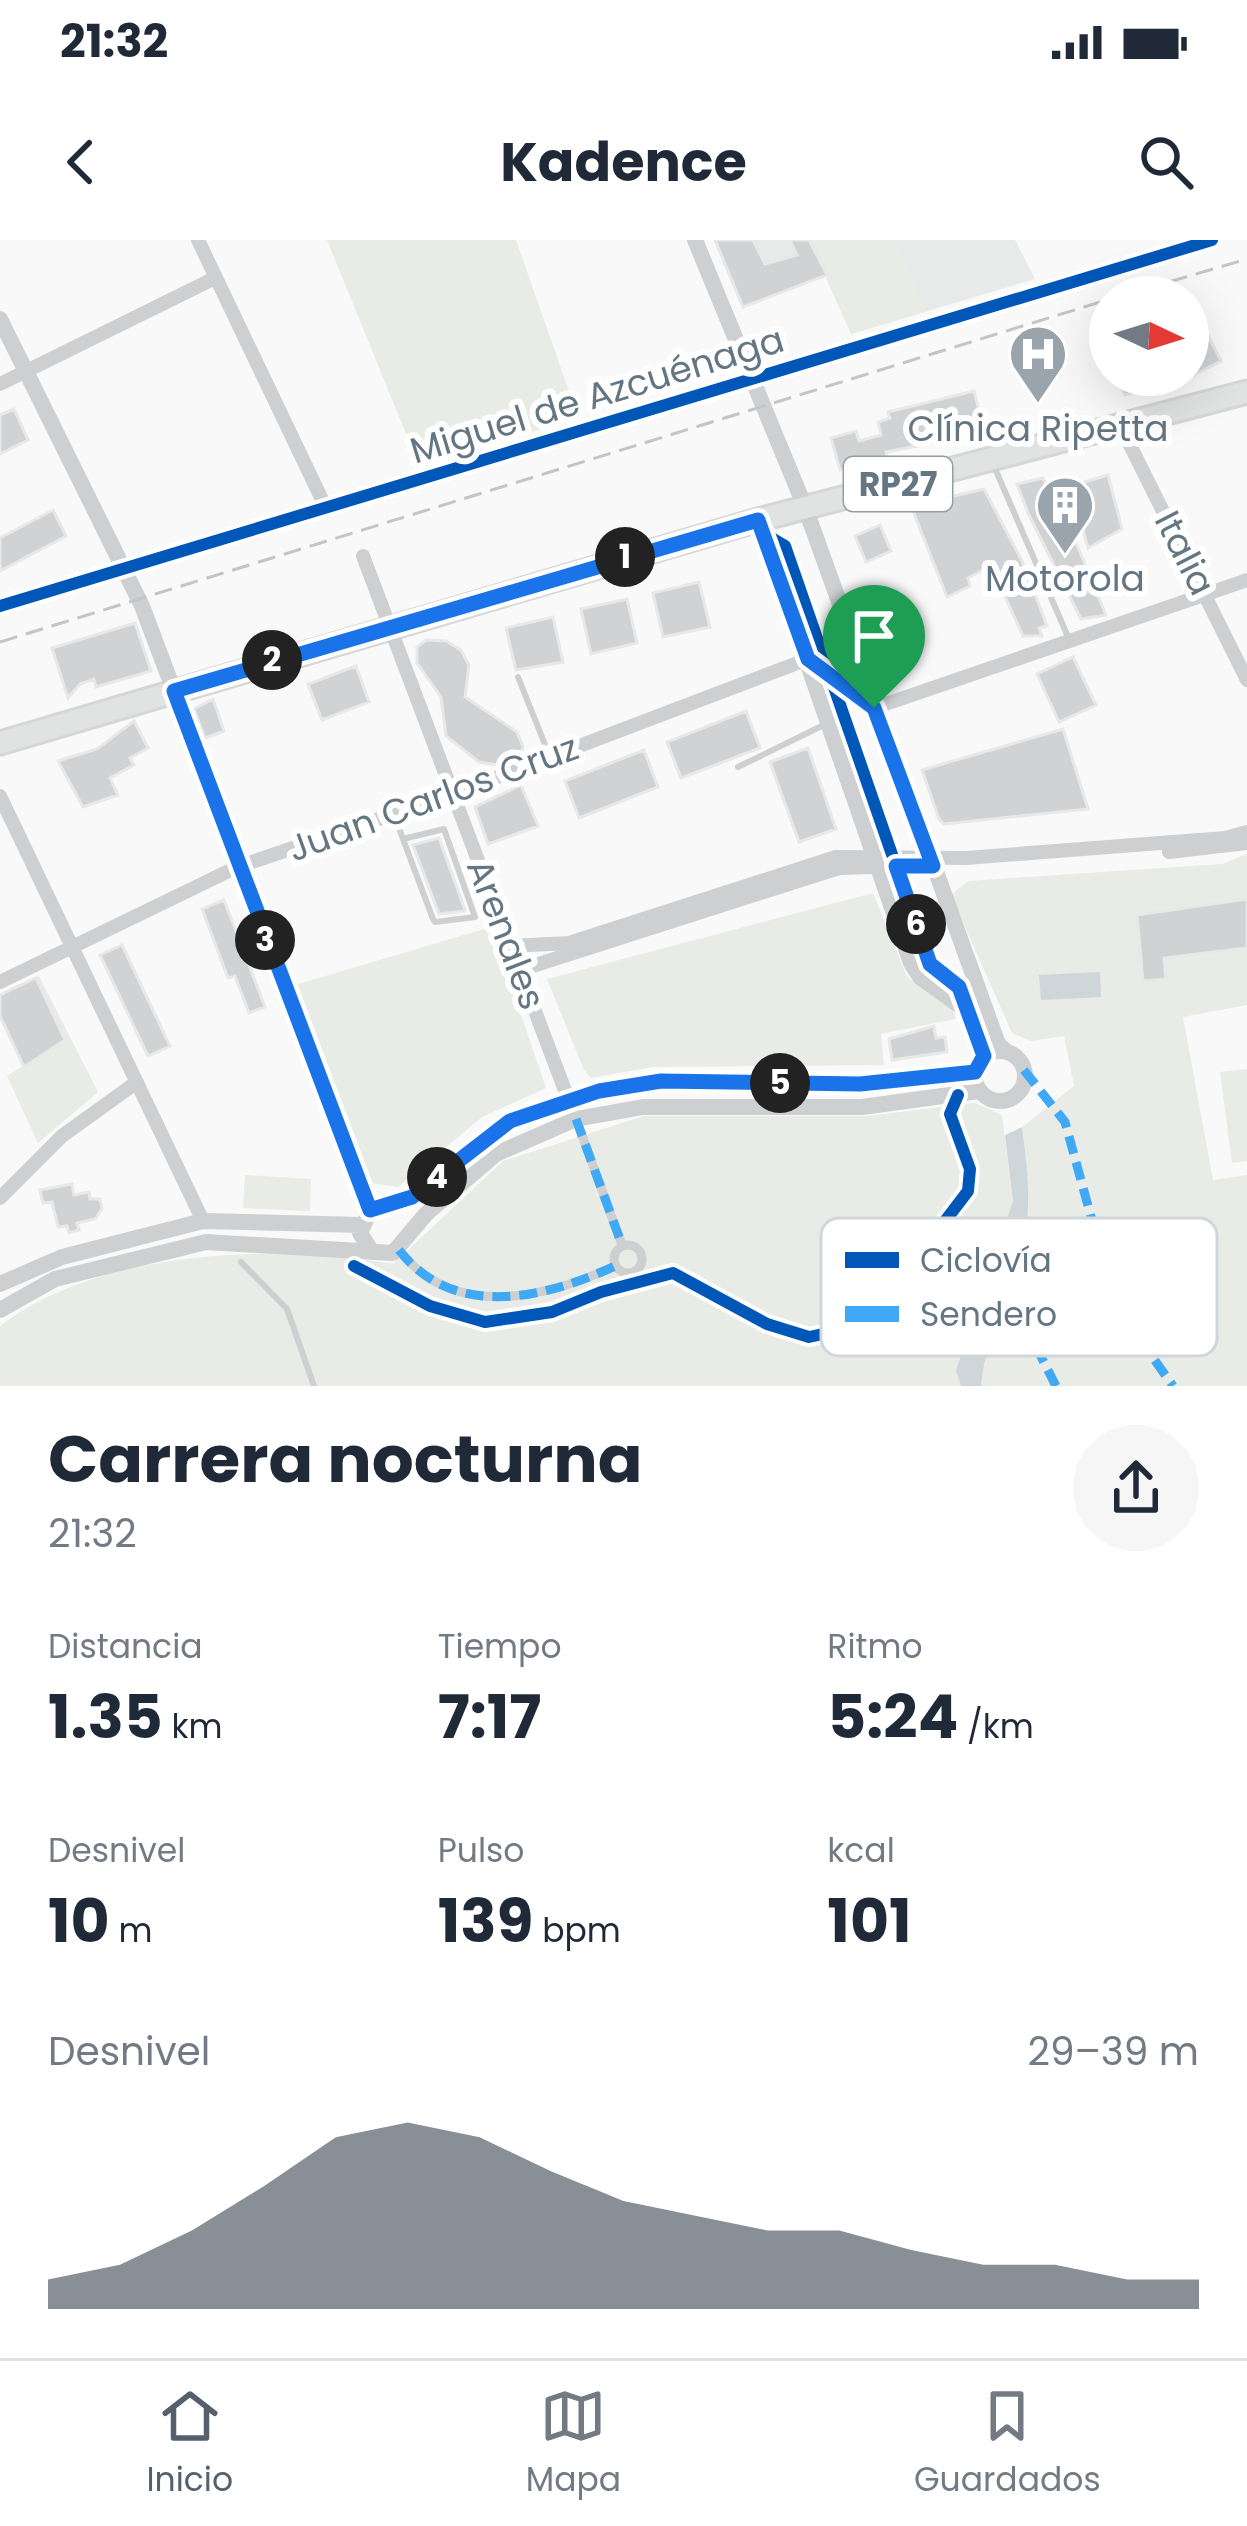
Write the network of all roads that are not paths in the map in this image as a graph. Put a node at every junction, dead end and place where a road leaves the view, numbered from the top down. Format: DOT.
graph roads {
  1 [pos="198,240"];
  2 [pos="695,240"];
  3 [pos="1212,240"];
  4 [pos="215,278"];
  5 [pos="0,319"];
  6 [pos="25,370"];
  7 [pos="754,376"];
  8 [pos="0,383"];
  9 [pos="1247,392"];
  10 [pos="1121,427"];
  11 [pos="991,460"];
  12 [pos="805,507"];
  13 [pos="327,510"];
  14 [pos="758,520"];
  15 [pos="363,556"];
  16 [pos="121,569"];
  17 [pos="1247,580"];
  18 [pos="1205,593"];
  19 [pos="0,606"];
  20 [pos="388,624"];
  21 [pos="851,640"];
  22 [pos="1070,640"];
  23 [pos="808,659"];
  24 [pos="518,677"];
  25 [pos="1247,680"];
  26 [pos="174,691"];
  27 [pos="874,708"];
  28 [pos="829,722"];
  29 [pos="0,743"];
  30 [pos="550,757"];
  31 [pos="738,767"];
  32 [pos="453,794"];
  33 [pos="0,796"];
  34 [pos="394,814"];
  35 [pos="466,828"];
  36 [pos="1247,832"];
  37 [pos="447,835"];
  38 [pos="403,839"];
  39 [pos="1247,843"];
  40 [pos="875,862"];
  41 [pos="932,862"];
  42 [pos="237,867"];
  43 [pos="491,896"];
  44 [pos="473,902"];
  45 [pos="73,946"];
  46 [pos="511,946"];
  47 [pos="520,970"];
  48 [pos="0,982"];
  49 [pos="1006,1052"];
  50 [pos="979,1073"];
  51 [pos="137,1082"];
  52 [pos="568,1099"];
  53 [pos="576,1119"];
  54 [pos="0,1198"];
  55 [pos="373,1214"];
  56 [pos="203,1221"];
  57 [pos="409,1233"];
  58 [pos="622,1245"];
  59 [pos="399,1250"];
  60 [pos="372,1252"];
  61 [pos="241,1262"];
  62 [pos="615,1266"];
  63 [pos="2,1278"];
  64 [pos="0,1310"];
  65 [pos="314,1386"];
  1 -- 4 [label="street"];
  2 -- 7 [label="street"];
  3 -- 7 [label="street, Miguel de Azcuénaga"];
  4 -- 6 [label="street"];
  4 -- 13 [label="street"];
  5 -- 6 [label="street"];
  6 -- 8 [label="street"];
  6 -- 16 [label="street"];
  7 -- 12 [label="street"];
  7 -- 13 [label="street, Miguel de Azcuénaga"];
  9 -- 10 [label="main road, RP27"];
  10 -- 11 [label="main road, RP27"];
  10 -- 18 [label="street, Italia"];
  11 -- 12 [label="main road, RP27"];
  11 -- 22 [label="lane"];
  12 -- 14 [label="main road, RP27"];
  12 -- 21 [label="street"];
  13 -- 16 [label="street, Miguel de Azcuénaga"];
  14 -- 20 [label="main road, RP27"];
  14 -- 23 [label="street"];
  15 -- 20 [label="street, Arenales"];
  16 -- 19 [label="street, Miguel de Azcuénaga"];
  16 -- 26 [label="street"];
  17 -- 18 [label="street"];
  18 -- 22 [label="street"];
  18 -- 25 [label="street, Italia"];
  20 -- 26 [label="main road, RP27"];
  20 -- 32 [label="street, Arenales"];
  21 -- 23 [label="street, Juan Carlos Cruz"];
  21 -- 27 [label="street"];
  22 -- 27 [label="street"];
  23 -- 27 [label="street"];
  23 -- 28 [label="street"];
  23 -- 30 [label="street, Juan Carlos Cruz"];
  24 -- 30 [label="lane"];
  26 -- 29 [label="main road, RP27"];
  26 -- 42 [label="street"];
  27 -- 41 [label="street"];
  28 -- 31 [label="lane"];
  28 -- 40 [label="street"];
  30 -- 32 [label="street, Juan Carlos Cruz"];
  32 -- 34 [label="street, Juan Carlos Cruz"];
  32 -- 35 [label="street, Arenales"];
  33 -- 45 [label="street"];
  34 -- 38 [label="lane"];
  34 -- 42 [label="street, Juan Carlos Cruz"];
  35 -- 37 [label="lane"];
  35 -- 43 [label="street, Arenales"];
  36 -- 41 [label="street"];
  37 -- 38 [label="lane"];
  37 -- 44 [label="lane"];
  38 -- 44 [label="lane"];
  39 -- 41 [label="street"];
  40 -- 41 [label="street"];
  40 -- 46 [label="street"];
  40 -- 47 [label="street"];
  40 -- 50 [label="street"];
  41 -- 49 [label="street"];
  42 -- 45 [label="street, Juan Carlos Cruz"];
  42 -- 55 [label="street"];
  43 -- 44 [label="lane"];
  43 -- 46 [label="street, Arenales"];
  45 -- 48 [label="street, Juan Carlos Cruz"];
  45 -- 51 [label="street"];
  46 -- 47 [label="street, Arenales"];
  47 -- 52 [label="street, Arenales"];
  49 -- 50 [label="street"];
  49 -- 50 [label="street"];
  50 -- 52 [label="street"];
  50 -- 53 [label="street"];
  51 -- 54 [label="street"];
  51 -- 56 [label="street"];
  52 -- 53 [label="street, Arenales"];
  52 -- 55 [label="street"];
  53 -- 57 [label="street"];
  53 -- 58 [label="street, Arenales"];
  55 -- 56 [label="street"];
  55 -- 57 [label="street"];
  55 -- 60 [label="street"];
  56 -- 63 [label="street"];
  57 -- 59 [label="street"];
  58 -- 62 [label="street"];
  58 -- 62 [label="street"];
  59 -- 60 [label="street"];
  59 -- 62 [label="street"];
  60 -- 64 [label="street"];
  61 -- 65 [label="lane"];
}
